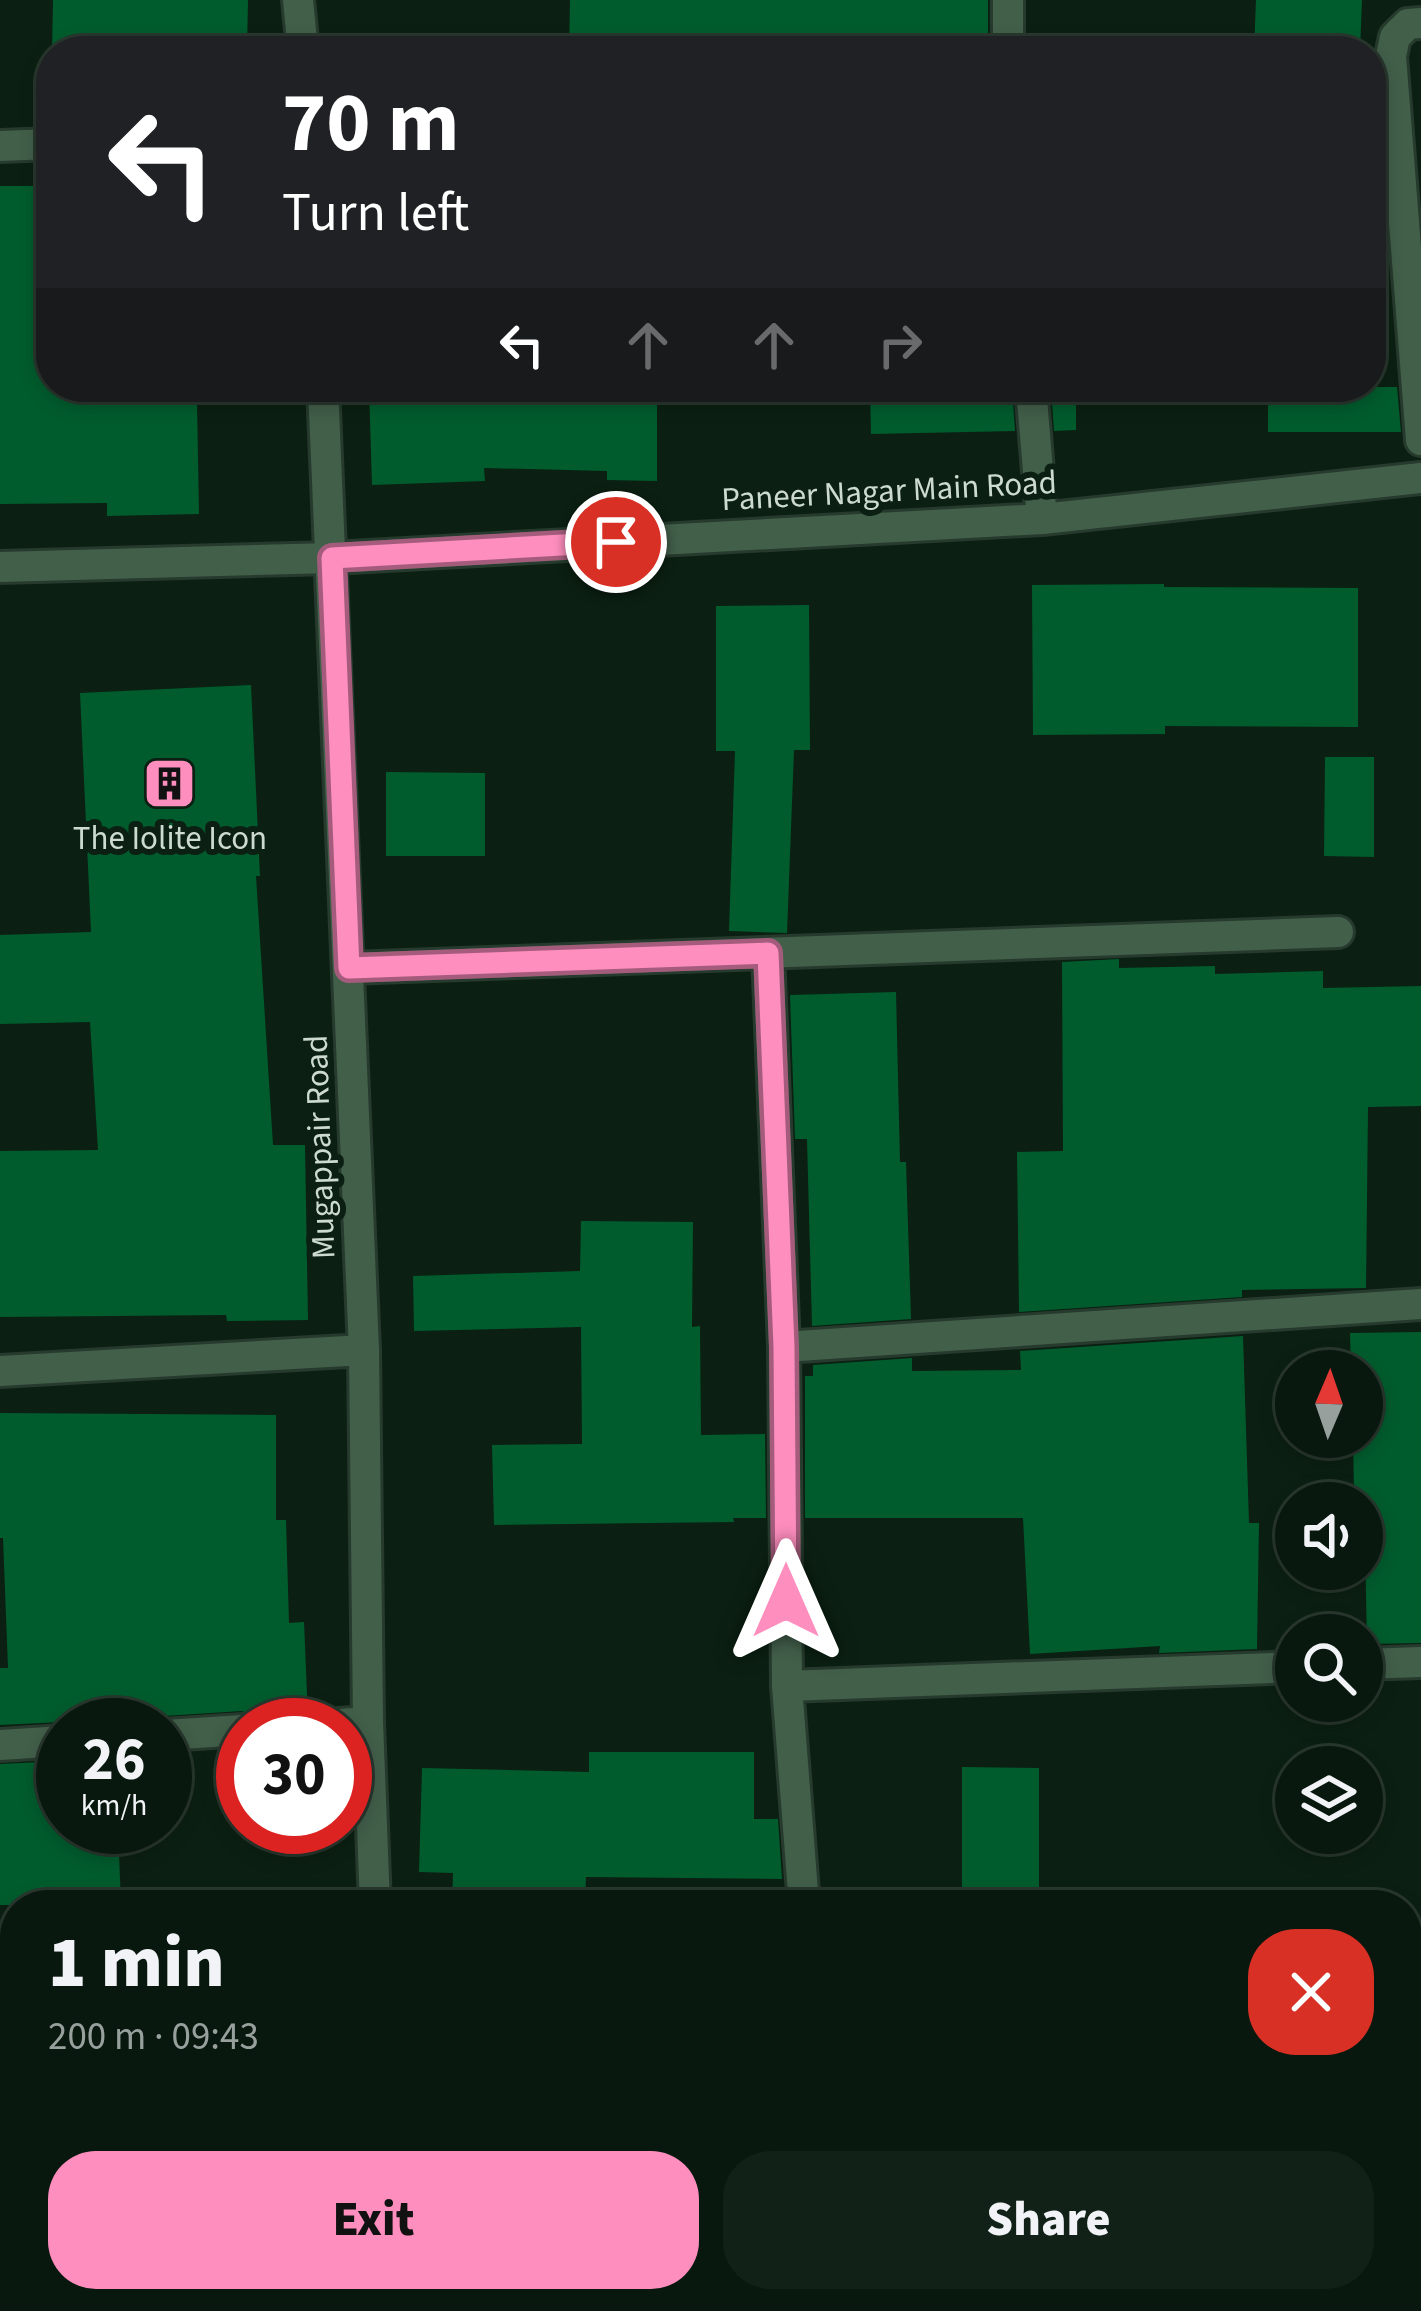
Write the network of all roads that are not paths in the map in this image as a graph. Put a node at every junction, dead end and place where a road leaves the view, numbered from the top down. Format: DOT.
graph roads {
  1 [pos="298,0"];
  2 [pos="1008,0"];
  3 [pos="1414,24"];
  4 [pos="302,36"];
  5 [pos="1008,36"];
  6 [pos="36,145"];
  7 [pos="0,146"];
  8 [pos="324,402"];
  9 [pos="1031,402"];
  10 [pos="1421,440"];
  11 [pos="1421,478"];
  12 [pos="1042,519"];
  13 [pos="332,558"];
  14 [pos="0,567"];
  15 [pos="1338,932"];
  16 [pos="768,953"];
  17 [pos="349,968"];
  18 [pos="1421,1304"];
  19 [pos="784,1347"];
  20 [pos="364,1350"];
  21 [pos="0,1371"];
  22 [pos="1421,1662"];
  23 [pos="1383,1663"];
  24 [pos="1275,1668"];
  25 [pos="787,1686"];
  26 [pos="368,1698"];
  27 [pos="36,1743"];
  28 [pos="0,1745"];
  29 [pos="372,1827"];
  30 [pos="374,1890"];
  31 [pos="803,1890"];
  1 -- 4 [label="street"];
  2 -- 5 [label="street"];
  3 -- 10 [label="street"];
  6 -- 7 [label="street"];
  8 -- 13 [label="street, Mugappair Road"];
  9 -- 12 [label="street"];
  11 -- 12 [label="street, Paneer Nagar Main Road"];
  12 -- 13 [label="street, Paneer Nagar Main Road"];
  13 -- 14 [label="street, Paneer Nagar Main Road"];
  13 -- 17 [label="street, Mugappair Road"];
  15 -- 16 [label="street"];
  16 -- 17 [label="street"];
  16 -- 19 [label="street"];
  17 -- 20 [label="street, Mugappair Road"];
  18 -- 19 [label="street"];
  19 -- 25 [label="street"];
  20 -- 21 [label="street"];
  20 -- 26 [label="street, Mugappair Road"];
  22 -- 23 [label="street"];
  24 -- 25 [label="street"];
  25 -- 31 [label="street"];
  27 -- 28 [label="street"];
  29 -- 30 [label="street, Mugappair Road"];
}
